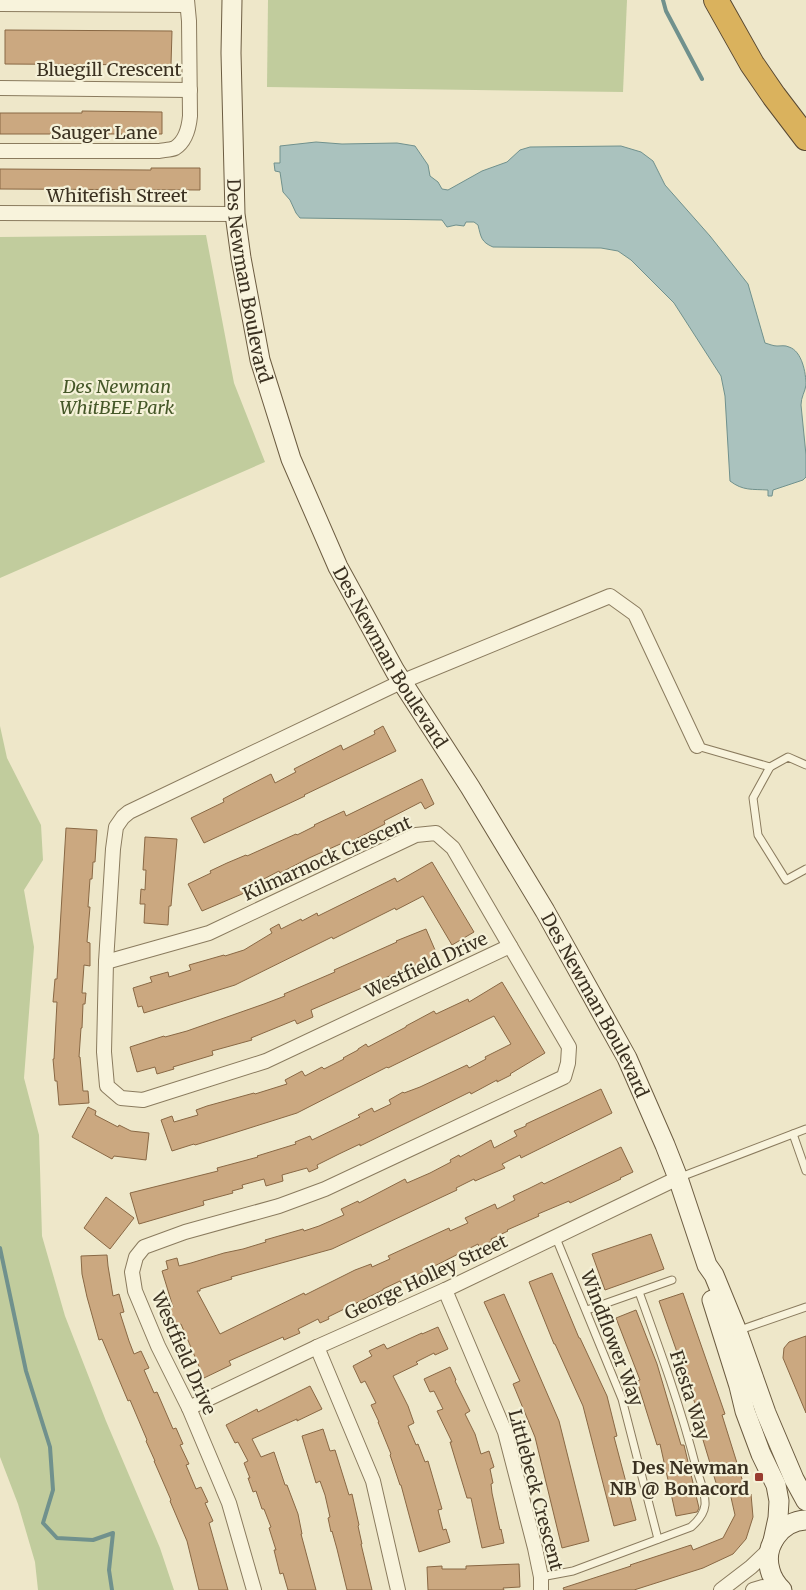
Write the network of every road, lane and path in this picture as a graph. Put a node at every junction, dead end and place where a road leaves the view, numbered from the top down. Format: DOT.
graph roads {
  1 [pos="232,0"];
  2 [pos="716,0"];
  3 [pos="187,2"];
  4 [pos="0,4"];
  5 [pos="0,88"];
  6 [pos="190,90"];
  7 [pos="806,138"];
  8 [pos="0,151"];
  9 [pos="0,214"];
  10 [pos="235,214"];
  11 [pos="401,682"];
  12 [pos="698,746"];
  13 [pos="806,765"];
  14 [pos="770,766"];
  15 [pos="806,868"];
  16 [pos="510,946"];
  17 [pos="106,962"];
  18 [pos="806,1129"];
  19 [pos="792,1134"];
  20 [pos="806,1171"];
  21 [pos="678,1178"];
  22 [pos="556,1238"];
  23 [pos="706,1265"];
  24 [pos="672,1280"];
  25 [pos="445,1290"];
  26 [pos="640,1292"];
  27 [pos="806,1307"];
  28 [pos="587,1310"];
  29 [pos="737,1331"];
  30 [pos="317,1347"];
  31 [pos="189,1408"];
  32 [pos="806,1501"];
  33 [pos="806,1520"];
  34 [pos="658,1539"];
  35 [pos="771,1545"];
  36 [pos="541,1583"];
  37 [pos="254,1590"];
  38 [pos="398,1590"];
  39 [pos="721,1590"];
  40 [pos="753,1590"];
  41 [pos="777,1590"];
  42 [pos="782,1590"];
  1 -- 10 [label="street, Des Newman Boulevard"];
  2 -- 7 [label="highway"];
  3 -- 4 [label="street"];
  3 -- 6 [label="street, Bluegill Crescent"];
  5 -- 6 [label="street, Bluegill Crescent"];
  6 -- 8 [label="street, Sauger Lane"];
  9 -- 10 [label="street, Whitefish Street"];
  10 -- 11 [label="street, Des Newman Boulevard"];
  11 -- 12 [label="street, Westfield Drive"];
  11 -- 17 [label="street, Westfield Drive"];
  11 -- 21 [label="street, Des Newman Boulevard"];
  12 -- 14 [label="lane"];
  13 -- 14 [label="lane"];
  14 -- 15 [label="lane"];
  16 -- 17 [label="street, Kilmarnock Crescent"];
  16 -- 17 [label="street, Westfield Drive"];
  16 -- 31 [label="street, Westfield Drive"];
  18 -- 19 [label="lane"];
  19 -- 20 [label="lane"];
  19 -- 21 [label="lane"];
  21 -- 22 [label="street, George Holley Street"];
  21 -- 23 [label="street, Des Newman Boulevard"];
  22 -- 25 [label="street, George Holley Street"];
  22 -- 28 [label="lane, Windflower Way"];
  23 -- 29 [label="street, Des Newman Boulevard"];
  23 -- 35 [label="street, Des Newman Boulevard"];
  24 -- 26 [label="lane"];
  25 -- 30 [label="street, George Holley Street"];
  25 -- 36 [label="street, Littlebeck Crescent"];
  26 -- 28 [label="lane"];
  26 -- 34 [label="lane, Fiesta Way"];
  27 -- 29 [label="lane"];
  28 -- 34 [label="lane, Windflower Way"];
  29 -- 32 [label="street, Des Newman Boulevard"];
  30 -- 31 [label="street, George Holley Street"];
  30 -- 38 [label="street"];
  31 -- 37 [label="street, Westfield Drive"];
  33 -- 35 [label="street"];
  34 -- 36 [label="lane, Fiesta Way"];
  35 -- 39 [label="street"];
  35 -- 42 [label="street, Des Newman Boulevard"];
  40 -- 41 [label="street"];
}
